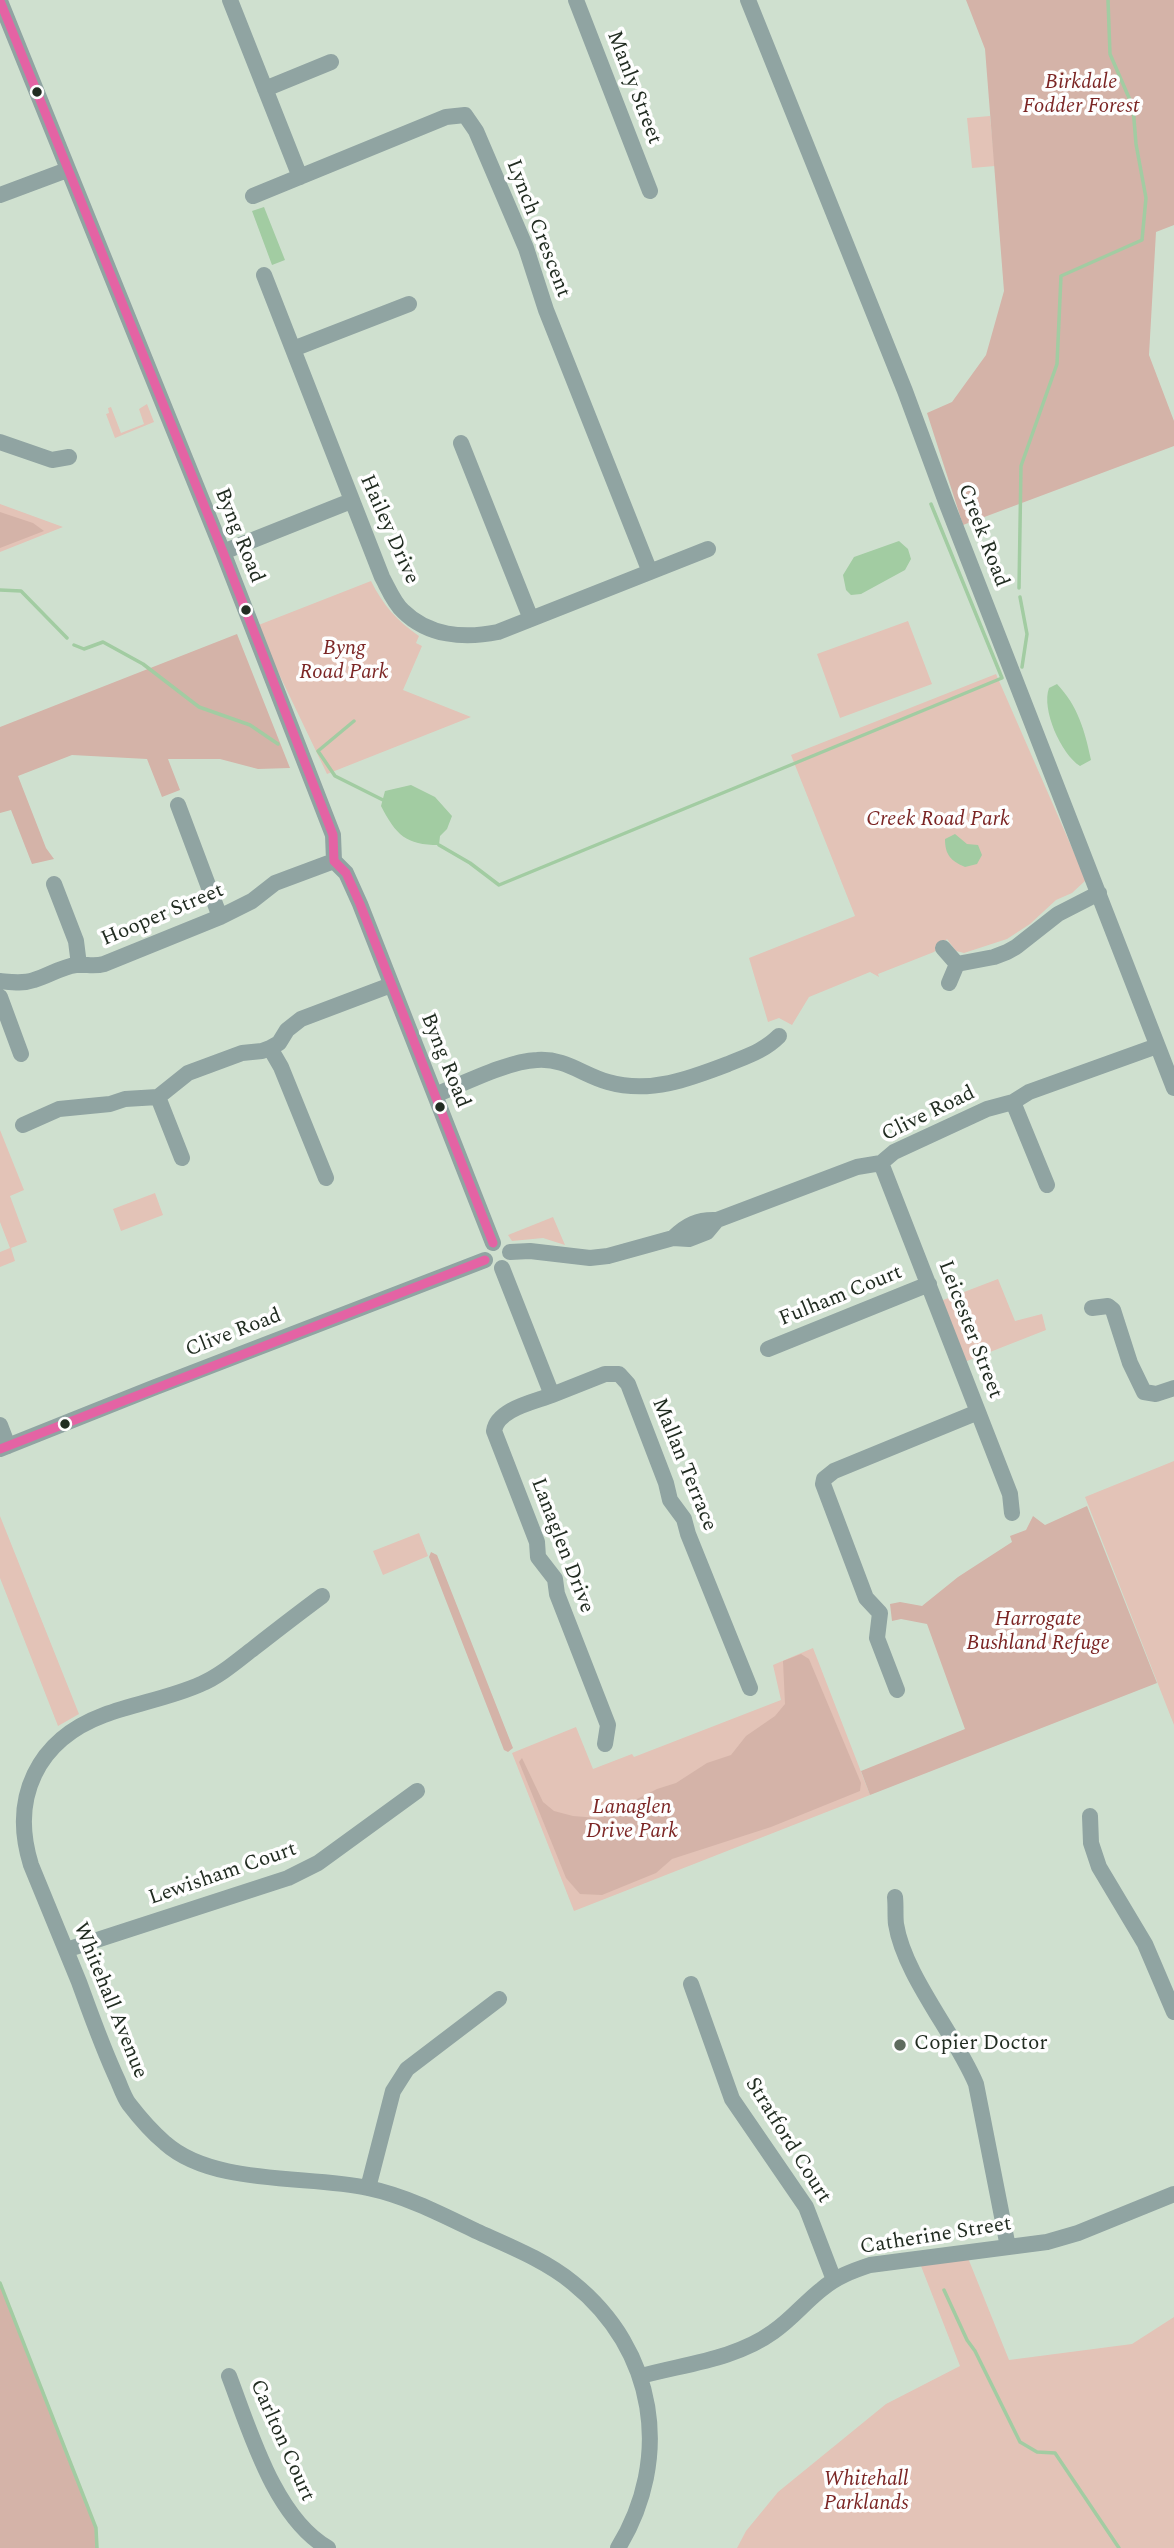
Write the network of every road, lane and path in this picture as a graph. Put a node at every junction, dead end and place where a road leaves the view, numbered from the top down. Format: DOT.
graph roads {
  1 [pos="230,0"];
  2 [pos="576,0"];
  3 [pos="748,0"];
  4 [pos="0,1"];
  5 [pos="331,62"];
  6 [pos="265,89"];
  7 [pos="67,170"];
  8 [pos="300,177"];
  9 [pos="650,191"];
  10 [pos="0,195"];
  11 [pos="253,196"];
  12 [pos="264,275"];
  13 [pos="409,304"];
  14 [pos="293,349"];
  15 [pos="0,442"];
  16 [pos="461,443"];
  17 [pos="69,457"];
  18 [pos="351,500"];
  19 [pos="708,549"];
  20 [pos="223,552"];
  21 [pos="650,572"];
  22 [pos="531,619"];
  23 [pos="178,805"];
  24 [pos="334,861"];
  25 [pos="54,884"];
  26 [pos="1099,893"];
  27 [pos="220,917"];
  28 [pos="943,948"];
  29 [pos="957,964"];
  30 [pos="79,965"];
  31 [pos="949,983"];
  32 [pos="391,985"];
  33 [pos="0,987"];
  34 [pos="779,1036"];
  35 [pos="1157,1046"];
  36 [pos="270,1048"];
  37 [pos="21,1054"];
  38 [pos="1174,1088"];
  39 [pos="435,1095"];
  40 [pos="158,1097"];
  41 [pos="1013,1102"];
  42 [pos="23,1125"];
  43 [pos="182,1158"];
  44 [pos="881,1163"];
  45 [pos="326,1178"];
  46 [pos="1047,1185"];
  47 [pos="493,1243"];
  48 [pos="510,1252"];
  49 [pos="485,1260"];
  50 [pos="502,1268"];
  51 [pos="929,1284"];
  52 [pos="1092,1307"];
  53 [pos="768,1349"];
  54 [pos="1174,1388"];
  55 [pos="552,1395"];
  56 [pos="978,1412"];
  57 [pos="0,1425"];
  58 [pos="4,1448"];
  59 [pos="1012,1513"];
  60 [pos="323,1596"];
  61 [pos="750,1688"];
  62 [pos="897,1690"];
  63 [pos="605,1744"];
  64 [pos="417,1791"];
  65 [pos="1090,1816"];
  66 [pos="895,1897"];
  67 [pos="66,1950"];
  68 [pos="691,1984"];
  69 [pos="499,1998"];
  70 [pos="1174,2012"];
  71 [pos="368,2188"];
  72 [pos="1174,2194"];
  73 [pos="1008,2247"];
  74 [pos="834,2280"];
  75 [pos="229,2376"];
  76 [pos="641,2376"];
  77 [pos="328,2548"];
  78 [pos="618,2548"];
  1 -- 6 [label="street"];
  2 -- 9 [label="street, Manly Street"];
  3 -- 26 [label="street, Creek Road"];
  4 -- 7 [label="street, Byng Road"];
  5 -- 6 [label="street"];
  6 -- 8 [label="street"];
  7 -- 10 [label="street"];
  7 -- 20 [label="street, Byng Road"];
  8 -- 11 [label="street, Lynch Crescent"];
  8 -- 21 [label="street, Lynch Crescent"];
  12 -- 14 [label="street, Hailey Drive"];
  13 -- 14 [label="street"];
  14 -- 18 [label="street, Hailey Drive"];
  15 -- 17 [label="street"];
  16 -- 22 [label="street"];
  18 -- 20 [label="street"];
  18 -- 22 [label="street, Hailey Drive"];
  19 -- 21 [label="street, Hailey Drive"];
  20 -- 24 [label="street, Byng Road"];
  21 -- 22 [label="street, Hailey Drive"];
  23 -- 27 [label="street"];
  24 -- 27 [label="street, Hooper Street"];
  24 -- 32 [label="street, Byng Road"];
  25 -- 30 [label="street"];
  26 -- 29 [label="street"];
  26 -- 35 [label="street, Creek Road"];
  27 -- 30 [label="street, Hooper Street"];
  28 -- 29 [label="street"];
  29 -- 31 [label="street"];
  30 -- 33 [label="street, Hooper Street"];
  32 -- 36 [label="street"];
  32 -- 39 [label="street, Byng Road"];
  33 -- 37 [label="street"];
  34 -- 39 [label="street"];
  35 -- 38 [label="street, Creek Road"];
  35 -- 41 [label="street, Clive Road"];
  36 -- 40 [label="street"];
  36 -- 45 [label="street"];
  39 -- 47 [label="street, Byng Road"];
  40 -- 42 [label="street"];
  40 -- 43 [label="street"];
  41 -- 44 [label="street, Clive Road"];
  41 -- 46 [label="street"];
  44 -- 48 [label="street, Clive Road"];
  44 -- 51 [label="street, Leicester Street"];
  47 -- 48 [label="street"];
  47 -- 49 [label="street"];
  48 -- 50 [label="street"];
  49 -- 50 [label="street"];
  49 -- 58 [label="street, Clive Road"];
  50 -- 55 [label="street"];
  51 -- 53 [label="street, Fulham Court"];
  51 -- 56 [label="street, Leicester Street"];
  52 -- 54 [label="street"];
  55 -- 61 [label="street, Mallan Terrace"];
  55 -- 63 [label="street, Lanaglen Drive"];
  56 -- 59 [label="street, Leicester Street"];
  56 -- 62 [label="street"];
  57 -- 58 [label="street"];
  60 -- 67 [label="street, Whitehall Avenue"];
  64 -- 67 [label="street, Lewisham Court"];
  65 -- 70 [label="street"];
  66 -- 73 [label="street"];
  67 -- 71 [label="street, Whitehall Avenue"];
  68 -- 74 [label="street, Stratford Court"];
  69 -- 71 [label="street"];
  71 -- 76 [label="street, Whitehall Avenue"];
  72 -- 73 [label="street, Catherine Street"];
  73 -- 74 [label="street, Catherine Street"];
  74 -- 76 [label="street, Catherine Street"];
  75 -- 77 [label="street, Carlton Court"];
  76 -- 78 [label="street, Whitehall Avenue"];
}
